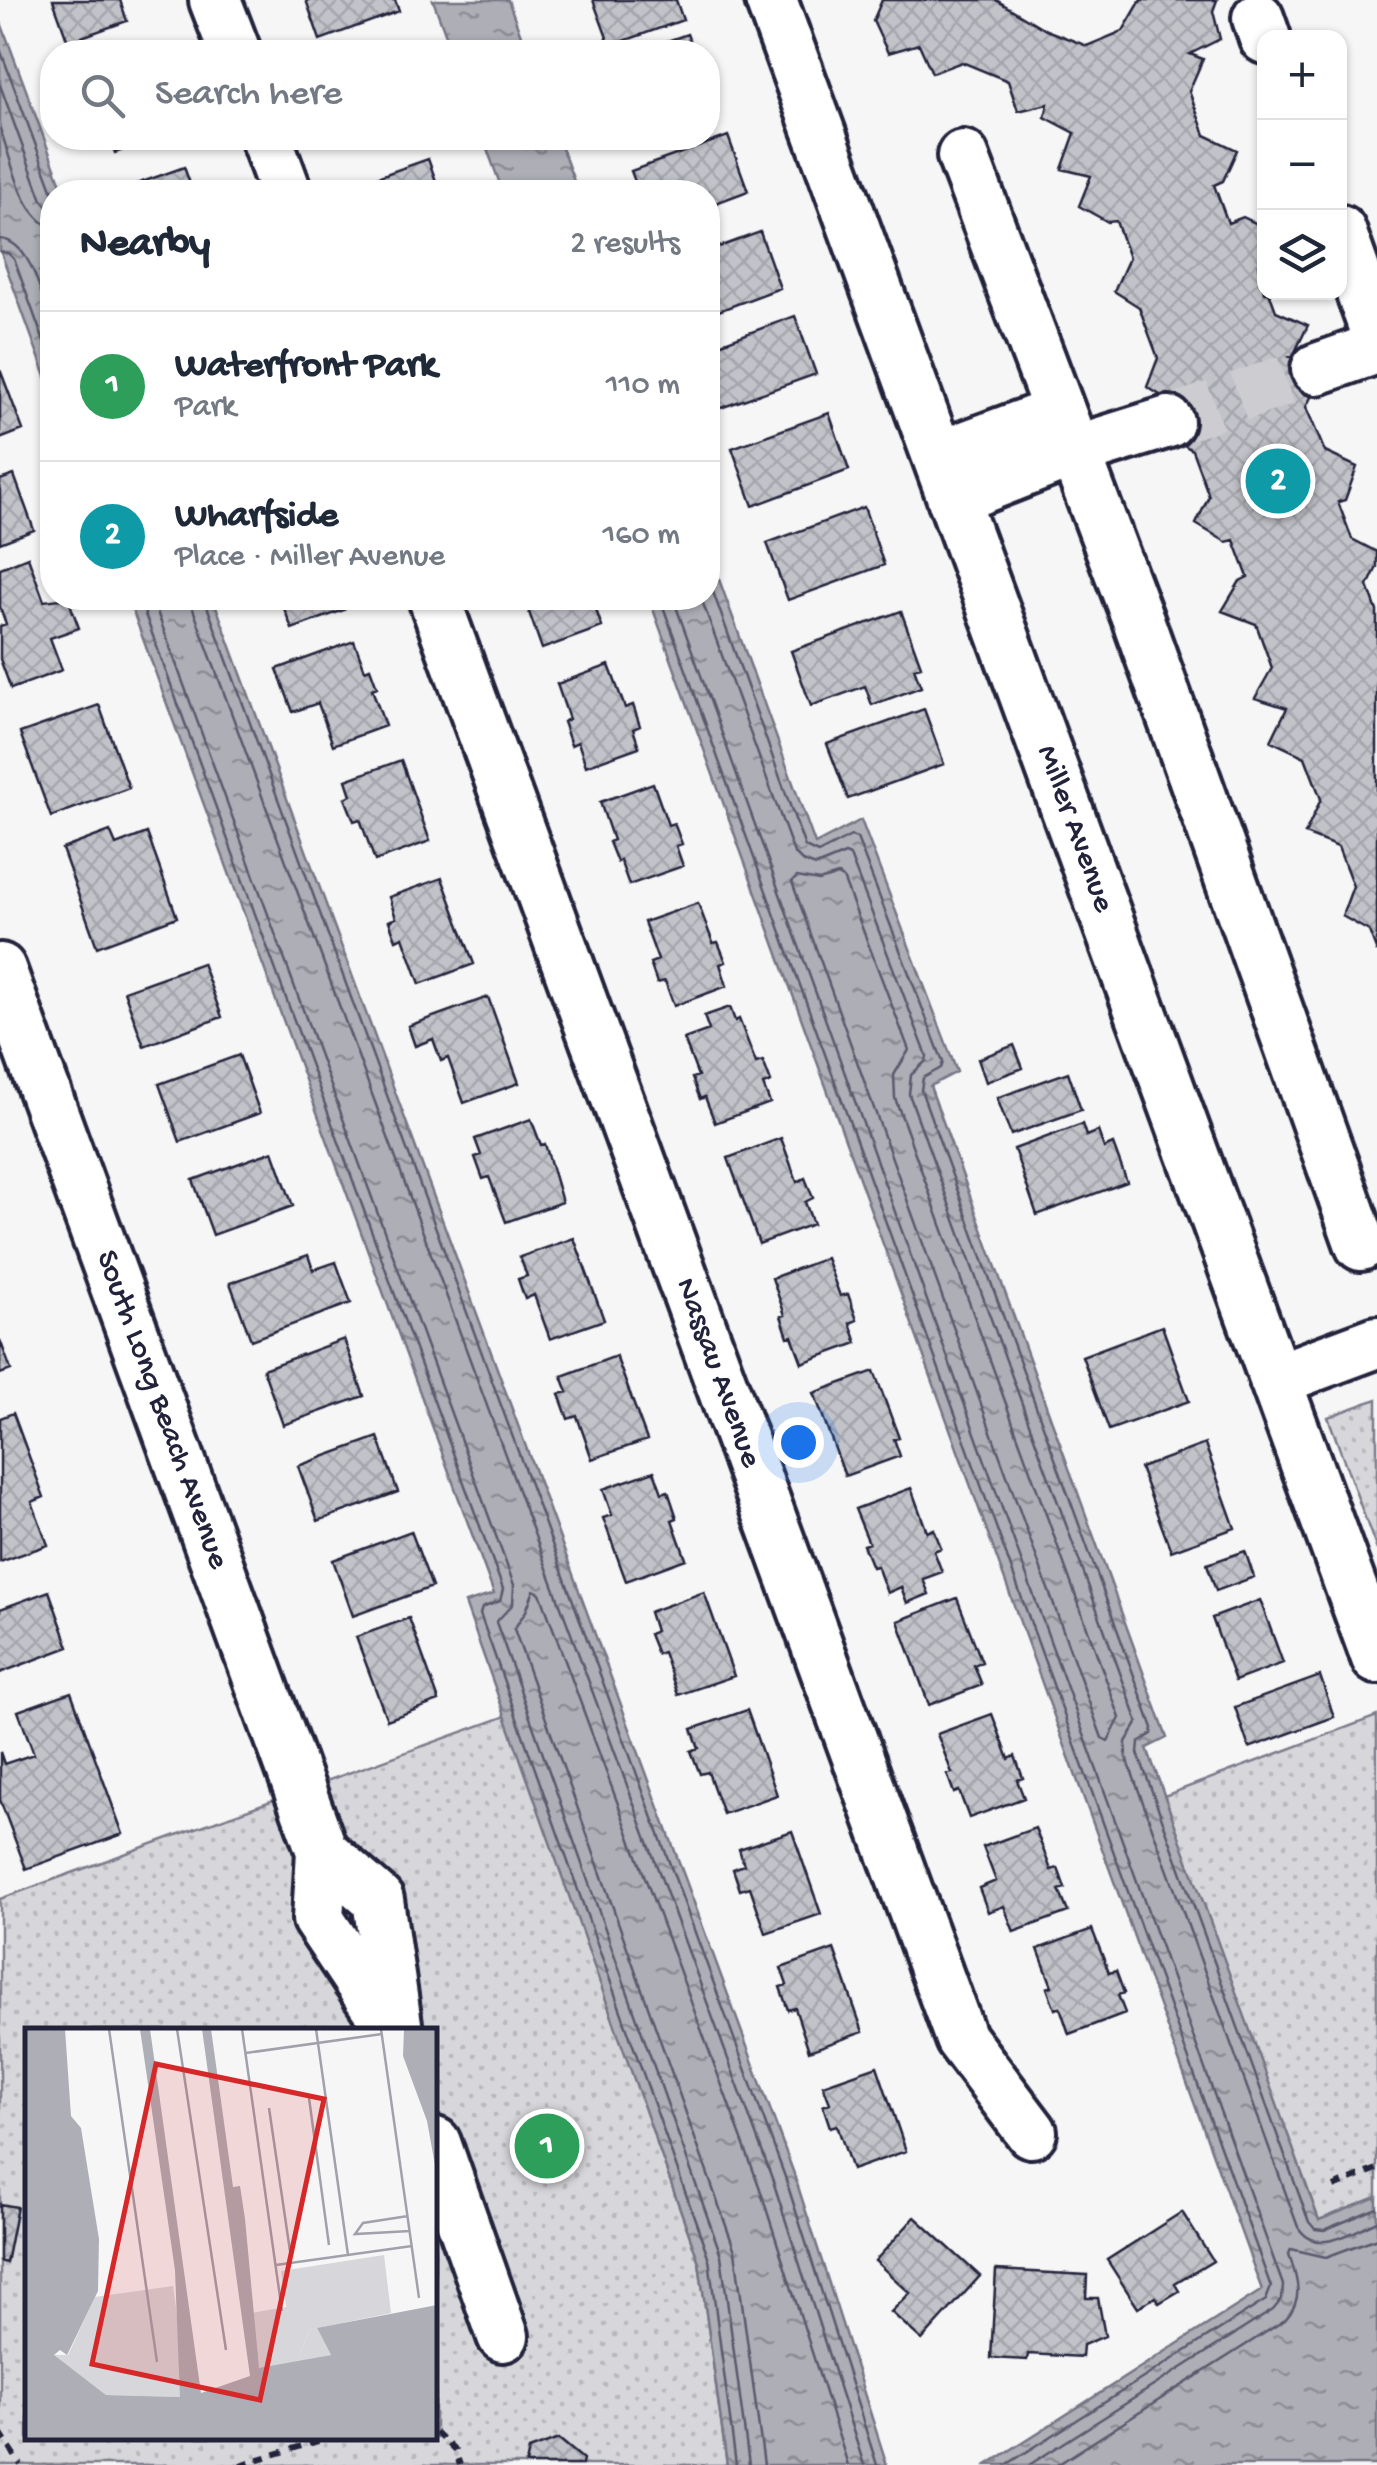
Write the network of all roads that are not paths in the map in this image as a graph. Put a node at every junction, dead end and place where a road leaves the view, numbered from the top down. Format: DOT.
graph roads {
  1 [pos="216,0"];
  2 [pos="771,0"];
  3 [pos="231,40"];
  4 [pos="270,150"];
  5 [pos="963,156"];
  6 [pos="282,180"];
  7 [pos="1347,250"];
  8 [pos="1375,328"];
  9 [pos="1317,369"];
  10 [pos="1168,422"];
  11 [pos="1074,449"];
  12 [pos="951,494"];
  13 [pos="438,610"];
  14 [pos="0,969"];
  15 [pos="1360,1245"];
  16 [pos="1377,1342"];
  17 [pos="1275,1380"];
  18 [pos="1377,1658"];
  19 [pos="393,2028"];
  20 [pos="1031,2132"];
  21 [pos="438,2152"];
  22 [pos="503,2336"];
  1 -- 3 [label="street"];
  2 -- 12 [label="street, Miller Avenue"];
  4 -- 6 [label="street"];
  5 -- 11 [label="street"];
  7 -- 8 [label="street"];
  8 -- 9 [label="street"];
  10 -- 11 [label="street"];
  11 -- 12 [label="street"];
  11 -- 12 [label="street"];
  11 -- 15 [label="street"];
  12 -- 17 [label="street, Miller Avenue"];
  13 -- 20 [label="street, Nassau Avenue"];
  14 -- 19 [label="street, South Long Beach Avenue"];
  16 -- 17 [label="street"];
  17 -- 18 [label="street, Miller Avenue"];
  21 -- 22 [label="street"];
}
